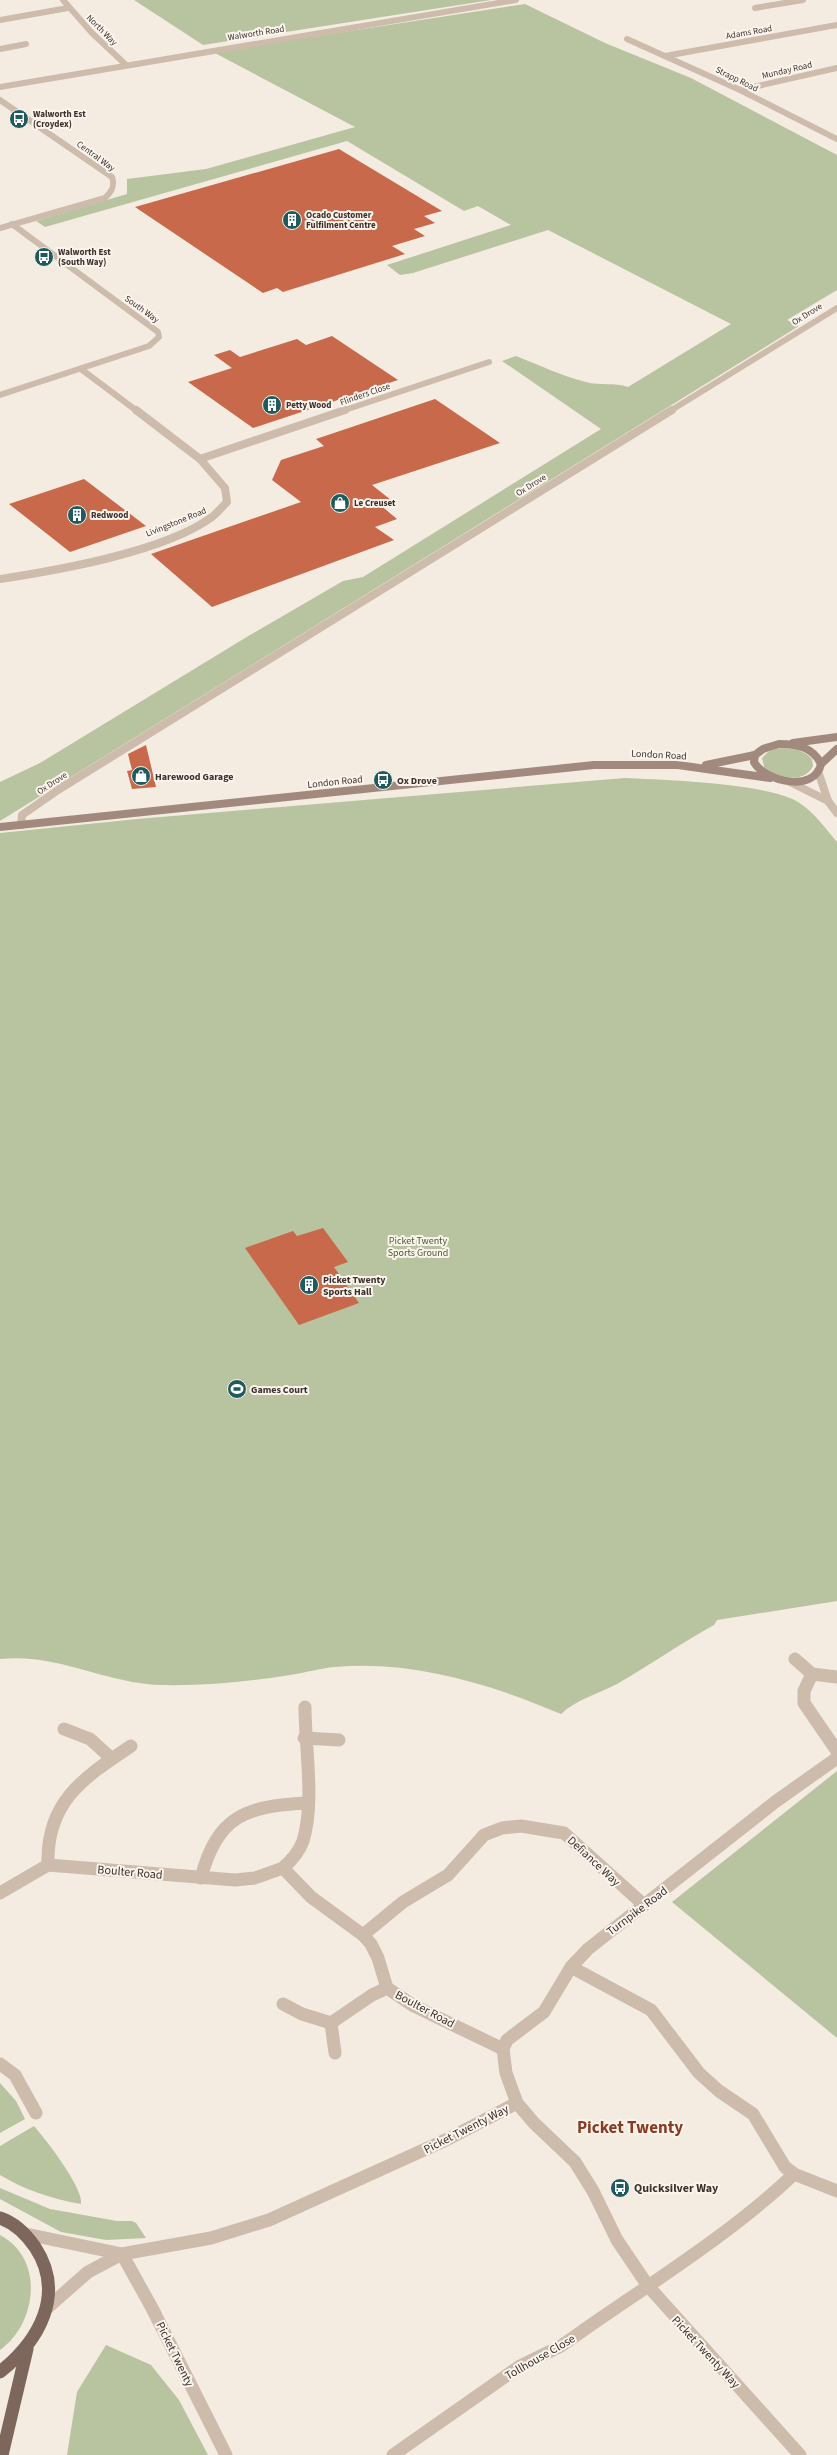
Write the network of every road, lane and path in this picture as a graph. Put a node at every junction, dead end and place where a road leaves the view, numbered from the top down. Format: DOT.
graph roads {
  1 [pos="63,0"];
  2 [pos="516,0"];
  3 [pos="758,0"];
  4 [pos="803,0"];
  5 [pos="767,6"];
  6 [pos="68,8"];
  7 [pos="755,8"];
  8 [pos="0,20"];
  9 [pos="837,26"];
  10 [pos="627,39"];
  11 [pos="26,44"];
  12 [pos="0,49"];
  13 [pos="665,56"];
  14 [pos="125,64"];
  15 [pos="837,68"];
  16 [pos="0,87"];
  17 [pos="740,90"];
  18 [pos="0,100"];
  19 [pos="837,140"];
  20 [pos="12,224"];
  21 [pos="0,228"];
  22 [pos="837,308"];
  23 [pos="490,362"];
  24 [pos="81,369"];
  25 [pos="0,395"];
  26 [pos="200,460"];
  27 [pos="0,579"];
  28 [pos="837,737"];
  29 [pos="790,744"];
  30 [pos="837,749"];
  31 [pos="755,755"];
  32 [pos="696,767"];
  33 [pos="820,767"];
  34 [pos="770,778"];
  35 [pos="790,782"];
  36 [pos="828,801"];
  37 [pos="837,813"];
  38 [pos="21,825"];
  39 [pos="0,827"];
  40 [pos="795,1660"];
  41 [pos="812,1674"];
  42 [pos="837,1676"];
  43 [pos="305,1707"];
  44 [pos="64,1729"];
  45 [pos="304,1738"];
  46 [pos="339,1740"];
  47 [pos="131,1746"];
  48 [pos="837,1751"];
  49 [pos="837,1758"];
  50 [pos="112,1759"];
  51 [pos="306,1802"];
  52 [pos="48,1866"];
  53 [pos="283,1868"];
  54 [pos="201,1878"];
  55 [pos="0,1894"];
  56 [pos="644,1905"];
  57 [pos="363,1935"];
  58 [pos="571,1967"];
  59 [pos="387,1988"];
  60 [pos="284,2004"];
  61 [pos="331,2023"];
  62 [pos="503,2049"];
  63 [pos="335,2053"];
  64 [pos="0,2064"];
  65 [pos="517,2103"];
  66 [pos="36,2113"];
  67 [pos="794,2174"];
  68 [pos="837,2191"];
  69 [pos="0,2218"];
  70 [pos="26,2234"];
  71 [pos="122,2254"];
  72 [pos="648,2286"];
  73 [pos="47,2308"];
  74 [pos="27,2348"];
  75 [pos="0,2372"];
  76 [pos="2,2455"];
  77 [pos="226,2455"];
  78 [pos="393,2455"];
  79 [pos="800,2455"];
  1 -- 6 [label="street, North Way"];
  2 -- 14 [label="street, Walworth Road"];
  3 -- 5 [label="street"];
  4 -- 5 [label="street"];
  5 -- 7 [label="street"];
  6 -- 8 [label="street"];
  6 -- 14 [label="street, North Way"];
  9 -- 13 [label="street, Adams Road"];
  10 -- 13 [label="street, Strapp Road"];
  11 -- 12 [label="street"];
  13 -- 17 [label="street, Strapp Road"];
  14 -- 16 [label="street, Walworth Road"];
  15 -- 17 [label="street, Munday Road"];
  17 -- 19 [label="street, Strapp Road"];
  18 -- 20 [label="street, Central Way"];
  20 -- 21 [label="street, Central Way"];
  20 -- 24 [label="street, South Way"];
  22 -- 38 [label="street, Ox Drove"];
  23 -- 26 [label="street, Flinders Close"];
  24 -- 25 [label="street, South Way"];
  24 -- 26 [label="street, Livingstone Road"];
  26 -- 27 [label="street, Livingstone Road"];
  28 -- 29 [label="main road"];
  29 -- 31 [label="main road, London Road"];
  29 -- 33 [label="main road, London Road"];
  30 -- 33 [label="main road"];
  31 -- 32 [label="main road, London Road"];
  31 -- 34 [label="main road, London Road"];
  32 -- 34 [label="main road, London Road"];
  32 -- 38 [label="main road, London Road"];
  33 -- 35 [label="main road, London Road"];
  33 -- 36 [label="street"];
  34 -- 35 [label="main road, London Road"];
  35 -- 36 [label="street"];
  36 -- 37 [label="street"];
  38 -- 39 [label="main road, London Road"];
  40 -- 41 [label="street"];
  41 -- 42 [label="street"];
  41 -- 48 [label="street"];
  43 -- 45 [label="street, Boulter Road"];
  44 -- 50 [label="street"];
  45 -- 46 [label="street"];
  45 -- 51 [label="street, Boulter Road"];
  47 -- 50 [label="street"];
  49 -- 56 [label="street, Turnpike Road"];
  50 -- 52 [label="street"];
  51 -- 53 [label="street, Boulter Road"];
  51 -- 54 [label="street"];
  52 -- 54 [label="street, Boulter Road"];
  52 -- 55 [label="street"];
  53 -- 54 [label="street, Boulter Road"];
  53 -- 57 [label="street, Boulter Road"];
  56 -- 57 [label="street, Defiance Way"];
  56 -- 58 [label="street, Turnpike Road"];
  57 -- 59 [label="street, Boulter Road"];
  58 -- 62 [label="street, Turnpike Road"];
  58 -- 67 [label="street"];
  59 -- 61 [label="street"];
  59 -- 62 [label="street, Boulter Road"];
  60 -- 61 [label="street"];
  61 -- 63 [label="street"];
  62 -- 65 [label="street"];
  64 -- 66 [label="street"];
  65 -- 71 [label="street, Picket Twenty Way"];
  65 -- 72 [label="street, Picket Twenty Way"];
  67 -- 68 [label="street"];
  67 -- 72 [label="street"];
  69 -- 70 [label="main road"];
  70 -- 71 [label="street"];
  70 -- 73 [label="main road"];
  71 -- 73 [label="street"];
  71 -- 77 [label="street, Picket Twenty"];
  72 -- 78 [label="street, Tollhouse Close"];
  72 -- 79 [label="street, Picket Twenty Way"];
  73 -- 74 [label="main road"];
  74 -- 75 [label="main road"];
  74 -- 76 [label="main road"];
}
